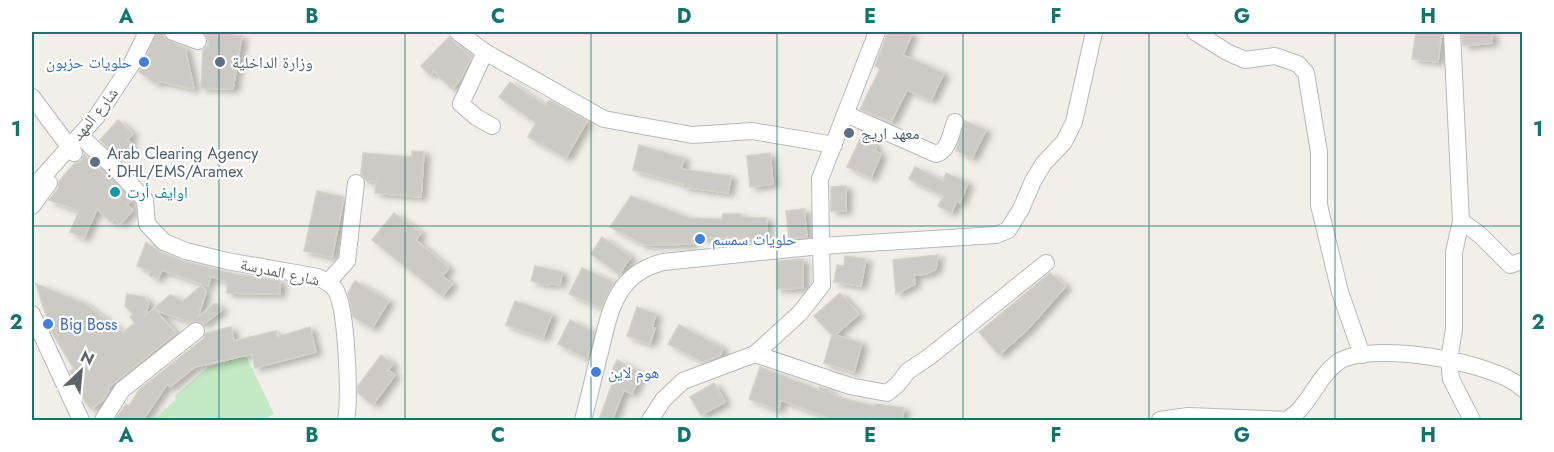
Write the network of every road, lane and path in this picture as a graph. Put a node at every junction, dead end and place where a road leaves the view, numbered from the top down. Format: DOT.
graph roads {
  1 [pos="147,32"];
  2 [pos="173,32"];
  3 [pos="458,32"];
  4 [pos="877,32"];
  5 [pos="1094,32"];
  6 [pos="1195,32"];
  7 [pos="1452,32"];
  8 [pos="198,41"];
  9 [pos="485,52"];
  10 [pos="32,97"];
  11 [pos="846,114"];
  12 [pos="955,122"];
  13 [pos="492,126"];
  14 [pos="74,145"];
  15 [pos="834,145"];
  16 [pos="356,183"];
  17 [pos="32,189"];
  18 [pos="32,206"];
  19 [pos="1461,221"];
  20 [pos="821,246"];
  21 [pos="1522,261"];
  22 [pos="1046,263"];
  23 [pos="328,282"];
  24 [pos="32,314"];
  25 [pos="196,331"];
  26 [pos="755,354"];
  27 [pos="1362,355"];
  28 [pos="1449,360"];
  29 [pos="1522,388"];
  30 [pos="1309,398"];
  31 [pos="81,420"];
  32 [pos="103,420"];
  33 [pos="346,420"];
  34 [pos="584,420"];
  35 [pos="650,420"];
  36 [pos="1160,420"];
  37 [pos="1288,420"];
  38 [pos="1309,420"];
  39 [pos="1472,420"];
  1 -- 14 [label="street, شارع المهد"];
  2 -- 8 [label="street"];
  3 -- 9 [label="street"];
  4 -- 11 [label="street"];
  5 -- 20 [label="street"];
  6 -- 27 [label="street"];
  7 -- 19 [label="street"];
  9 -- 13 [label="street"];
  9 -- 15 [label="street"];
  10 -- 14 [label="street"];
  11 -- 12 [label="street"];
  11 -- 15 [label="street"];
  14 -- 17 [label="street, شارع المهد"];
  14 -- 18 [label="street"];
  14 -- 23 [label="street, شارع المدرسة"];
  15 -- 20 [label="street"];
  16 -- 23 [label="street"];
  19 -- 21 [label="street"];
  19 -- 28 [label="street"];
  20 -- 26 [label="street"];
  20 -- 34 [label="street"];
  22 -- 26 [label="street"];
  23 -- 33 [label="street, شارع المدرسة"];
  24 -- 31 [label="street"];
  25 -- 32 [label="street"];
  26 -- 35 [label="street"];
  27 -- 28 [label="street"];
  27 -- 30 [label="street"];
  28 -- 29 [label="street"];
  28 -- 39 [label="street"];
  30 -- 37 [label="street"];
  30 -- 38 [label="street"];
  36 -- 37 [label="street"];
}
